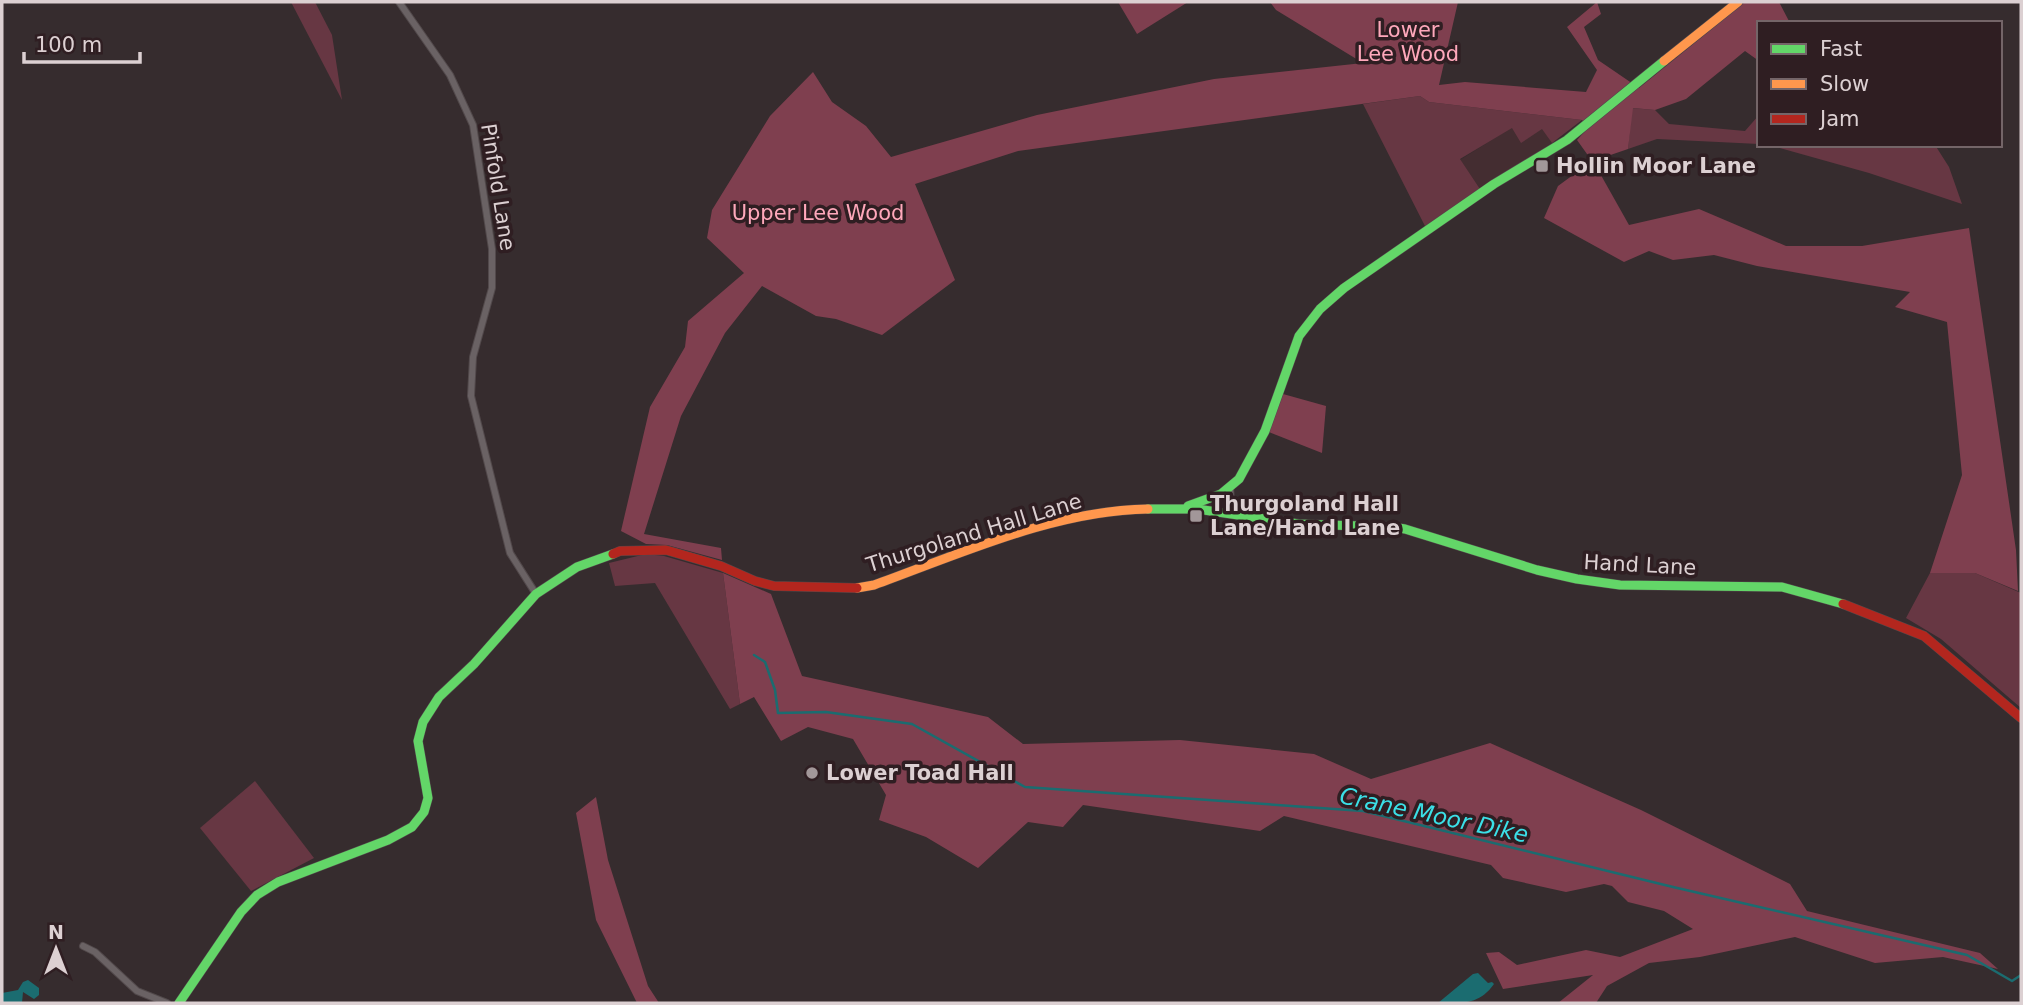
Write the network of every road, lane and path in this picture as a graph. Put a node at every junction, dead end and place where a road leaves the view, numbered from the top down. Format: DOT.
graph roads {
  1 [pos="399,2"];
  2 [pos="1738,2"];
  3 [pos="1230,487"];
  4 [pos="1185,508"];
  5 [pos="1240,515"];
  6 [pos="536,594"];
  7 [pos="2021,718"];
  8 [pos="83,946"];
  9 [pos="167,1003"];
  10 [pos="179,1003"];
  1 -- 6 [label="street, Pinfold Lane"];
  2 -- 3 [label="street"];
  3 -- 4 [label="street"];
  3 -- 5 [label="street"];
  4 -- 5 [label="street, Hand Lane"];
  4 -- 6 [label="street, Thurgoland Hall Lane"];
  5 -- 7 [label="street, Hand Lane"];
  6 -- 10 [label="street, Thurgoland Hall Lane"];
  8 -- 9 [label="street"];
}
